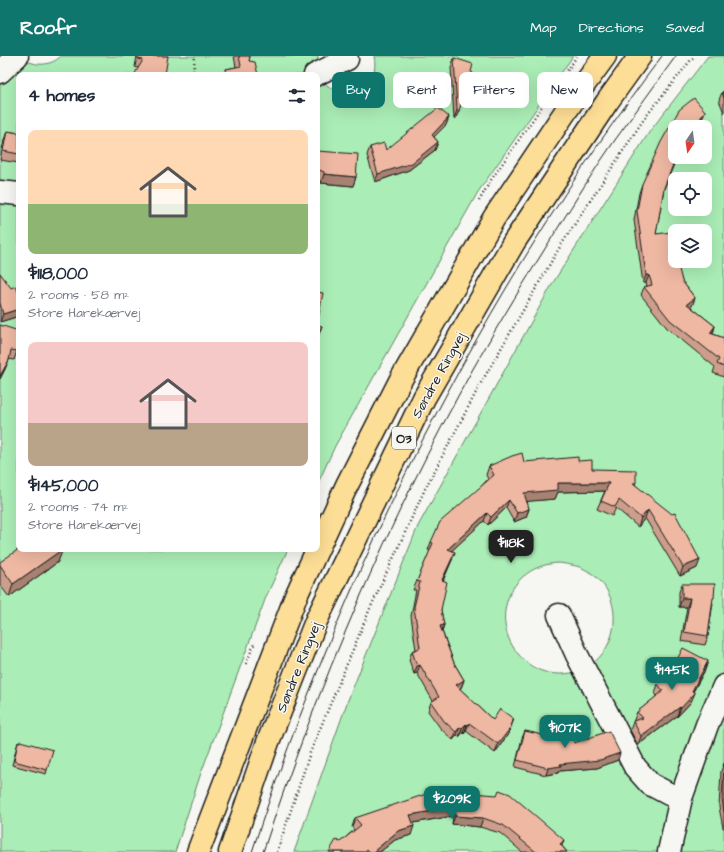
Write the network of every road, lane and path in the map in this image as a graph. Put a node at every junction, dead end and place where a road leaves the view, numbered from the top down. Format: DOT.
graph roads {
  1 [pos="17,56"];
  2 [pos="195,56"];
  3 [pos="605,56"];
  4 [pos="640,56"];
  5 [pos="694,56"];
  6 [pos="347,59"];
  7 [pos="0,72"];
  8 [pos="193,72"];
  9 [pos="320,72"];
  10 [pos="0,192"];
  11 [pos="16,194"];
  12 [pos="320,544"];
  13 [pos="316,552"];
  14 [pos="559,615"];
  15 [pos="724,686"];
  16 [pos="681,798"];
  17 [pos="198,852"];
  18 [pos="230,852"];
  19 [pos="277,852"];
  20 [pos="669,852"];
  1 -- 7 [label="street"];
  2 -- 8 [label="path"];
  3 -- 12 [label="main road, Søndre Ringvej / O3"];
  4 -- 18 [label="main road, Søndre Ringvej / O3"];
  5 -- 19 [label="path"];
  6 -- 9 [label="street"];
  10 -- 11 [label="street"];
  13 -- 17 [label="main road, Søndre Ringvej / O3"];
  14 -- 16 [label="street"];
  15 -- 16 [label="street"];
  16 -- 20 [label="street"];
}
